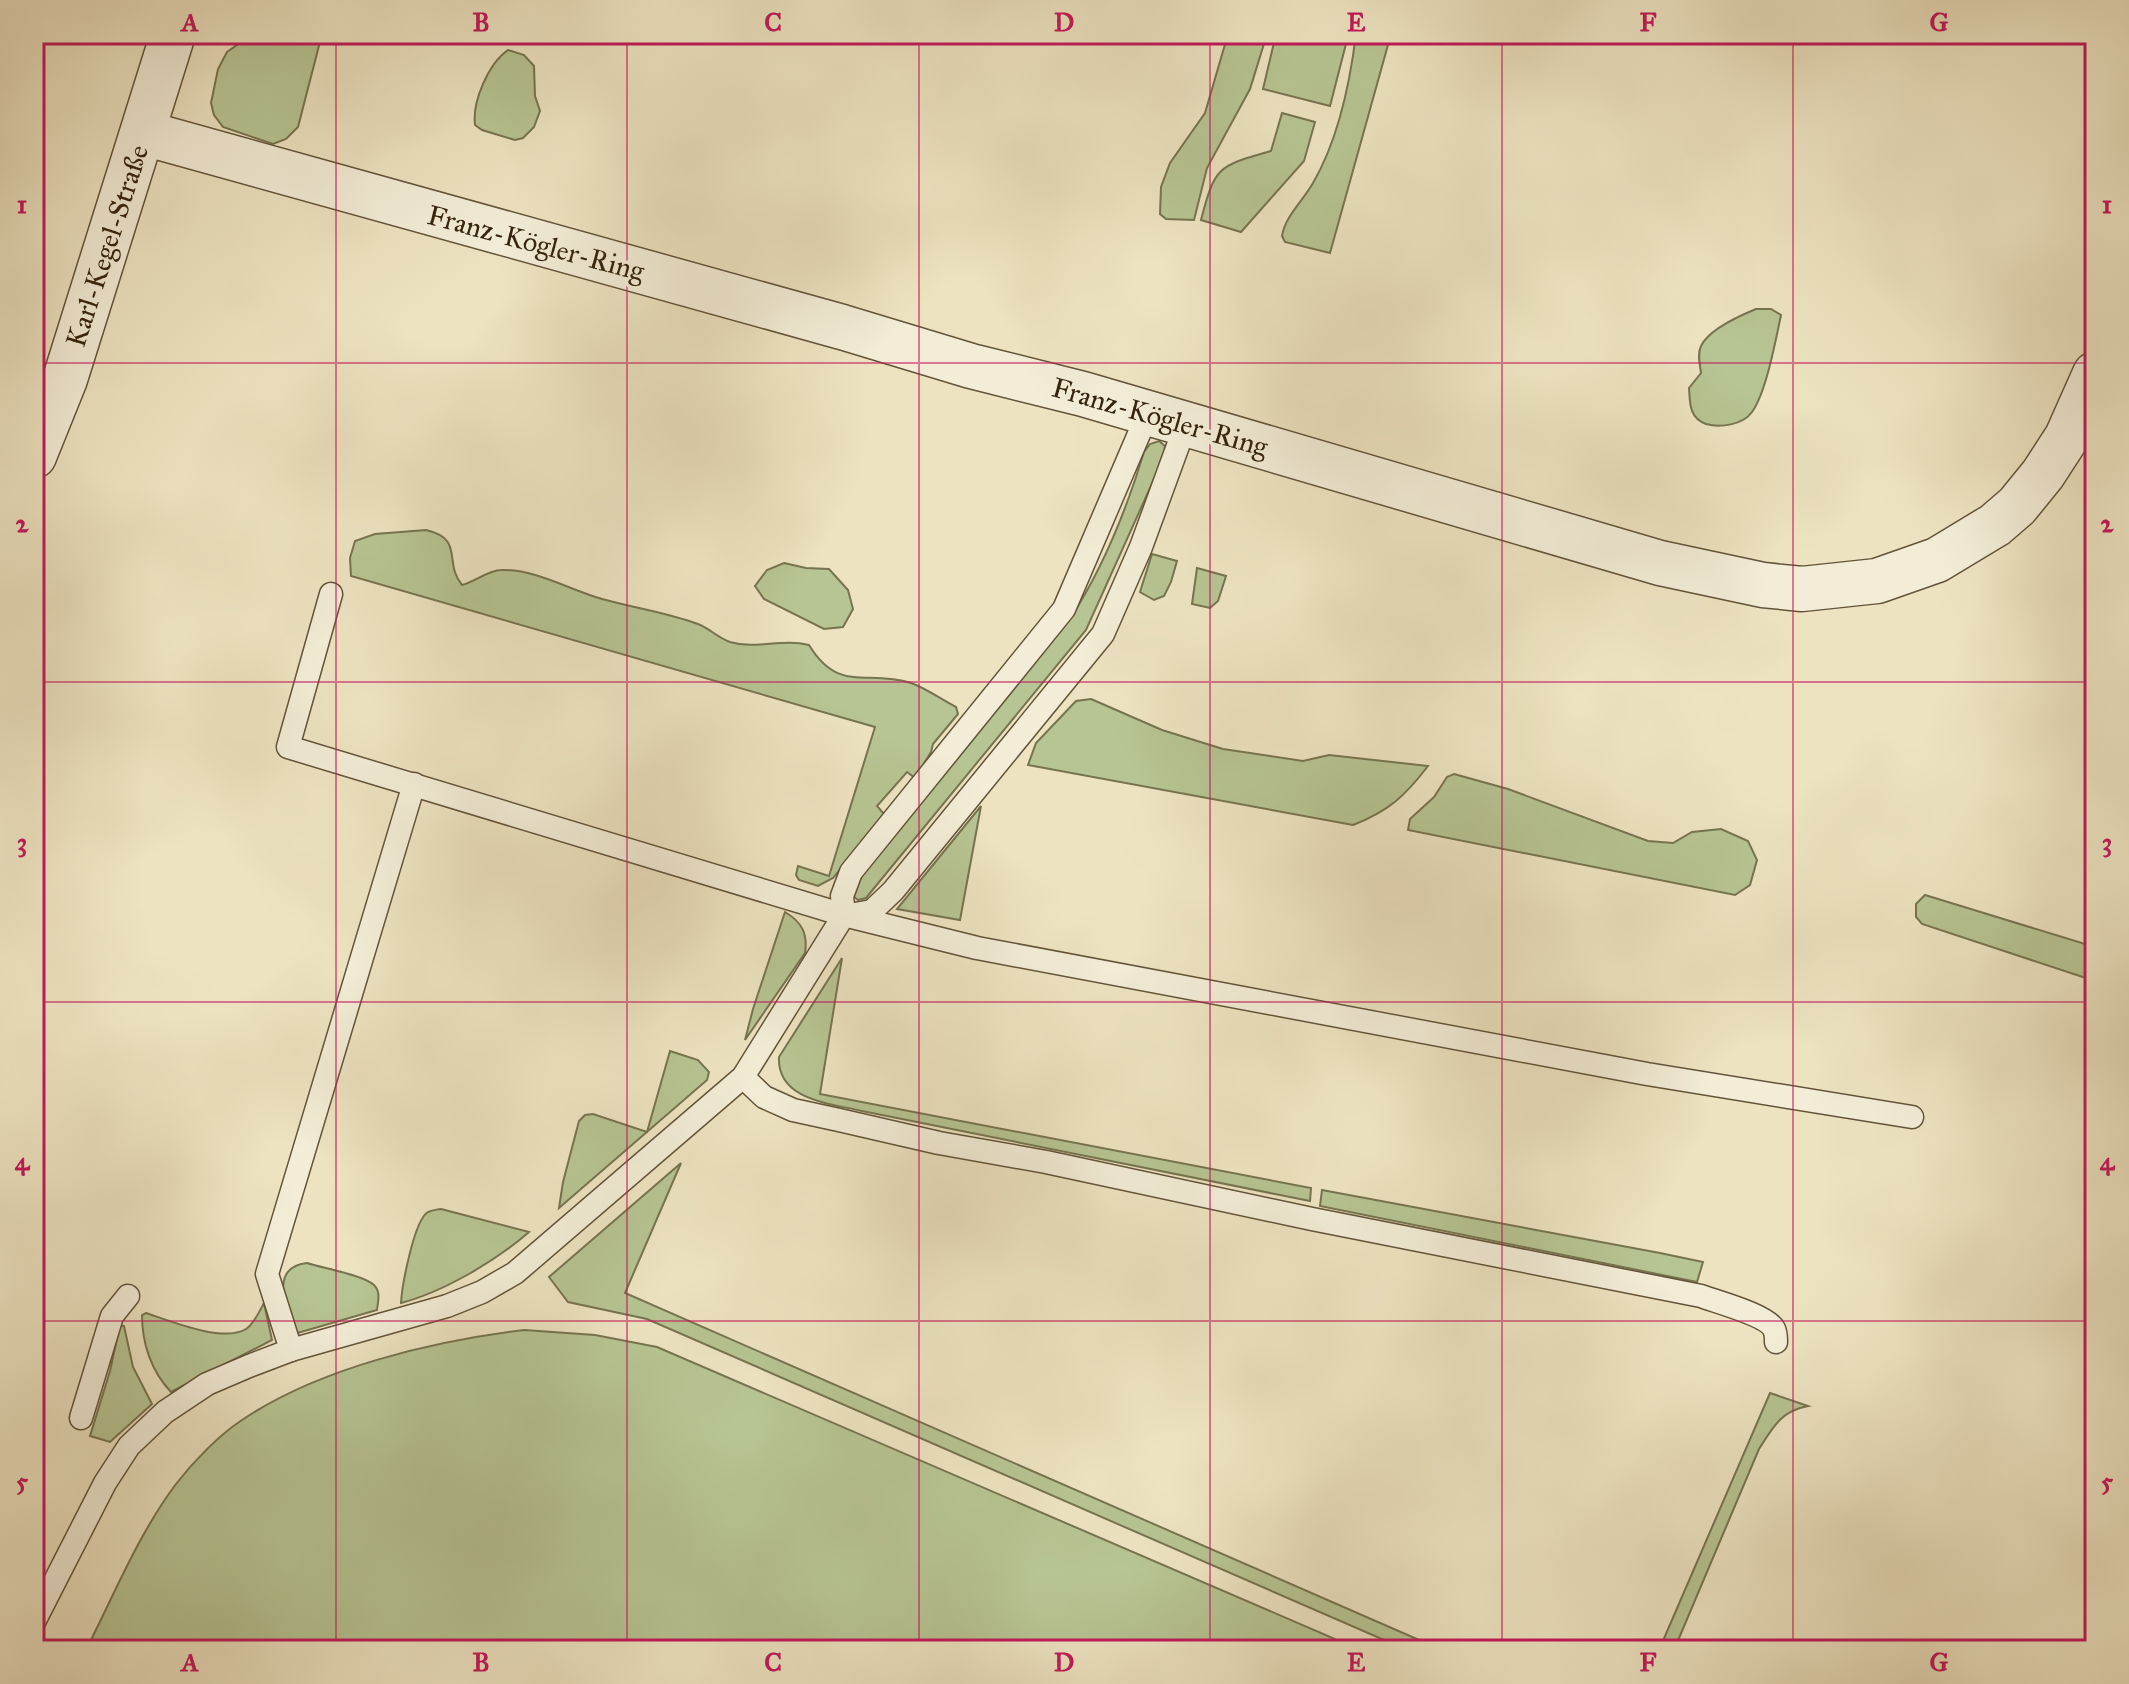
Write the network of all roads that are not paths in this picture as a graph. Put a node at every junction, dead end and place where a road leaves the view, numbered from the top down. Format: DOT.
graph roads {
  1 [pos="173,34"];
  2 [pos="144,133"];
  3 [pos="2095,374"];
  4 [pos="1167,418"];
  5 [pos="34,456"];
  6 [pos="331,594"];
  7 [pos="414,784"];
  8 [pos="844,915"];
  9 [pos="743,1077"];
  10 [pos="1912,1117"];
  11 [pos="128,1296"];
  12 [pos="1776,1342"];
  13 [pos="291,1350"];
  14 [pos="81,1418"];
  15 [pos="34,1622"];
  1 -- 2 [label="street, Karl-Kegel-Straße"];
  2 -- 4 [label="street, Franz-Kögler-Ring"];
  2 -- 5 [label="street, Karl-Kegel-Straße"];
  3 -- 4 [label="street, Franz-Kögler-Ring"];
  4 -- 8 [label="lane"];
  4 -- 8 [label="lane"];
  6 -- 7 [label="lane"];
  7 -- 8 [label="lane"];
  7 -- 13 [label="lane"];
  8 -- 9 [label="lane"];
  8 -- 10 [label="lane"];
  9 -- 12 [label="lane"];
  9 -- 13 [label="lane"];
  11 -- 14 [label="lane"];
  13 -- 15 [label="lane"];
}
